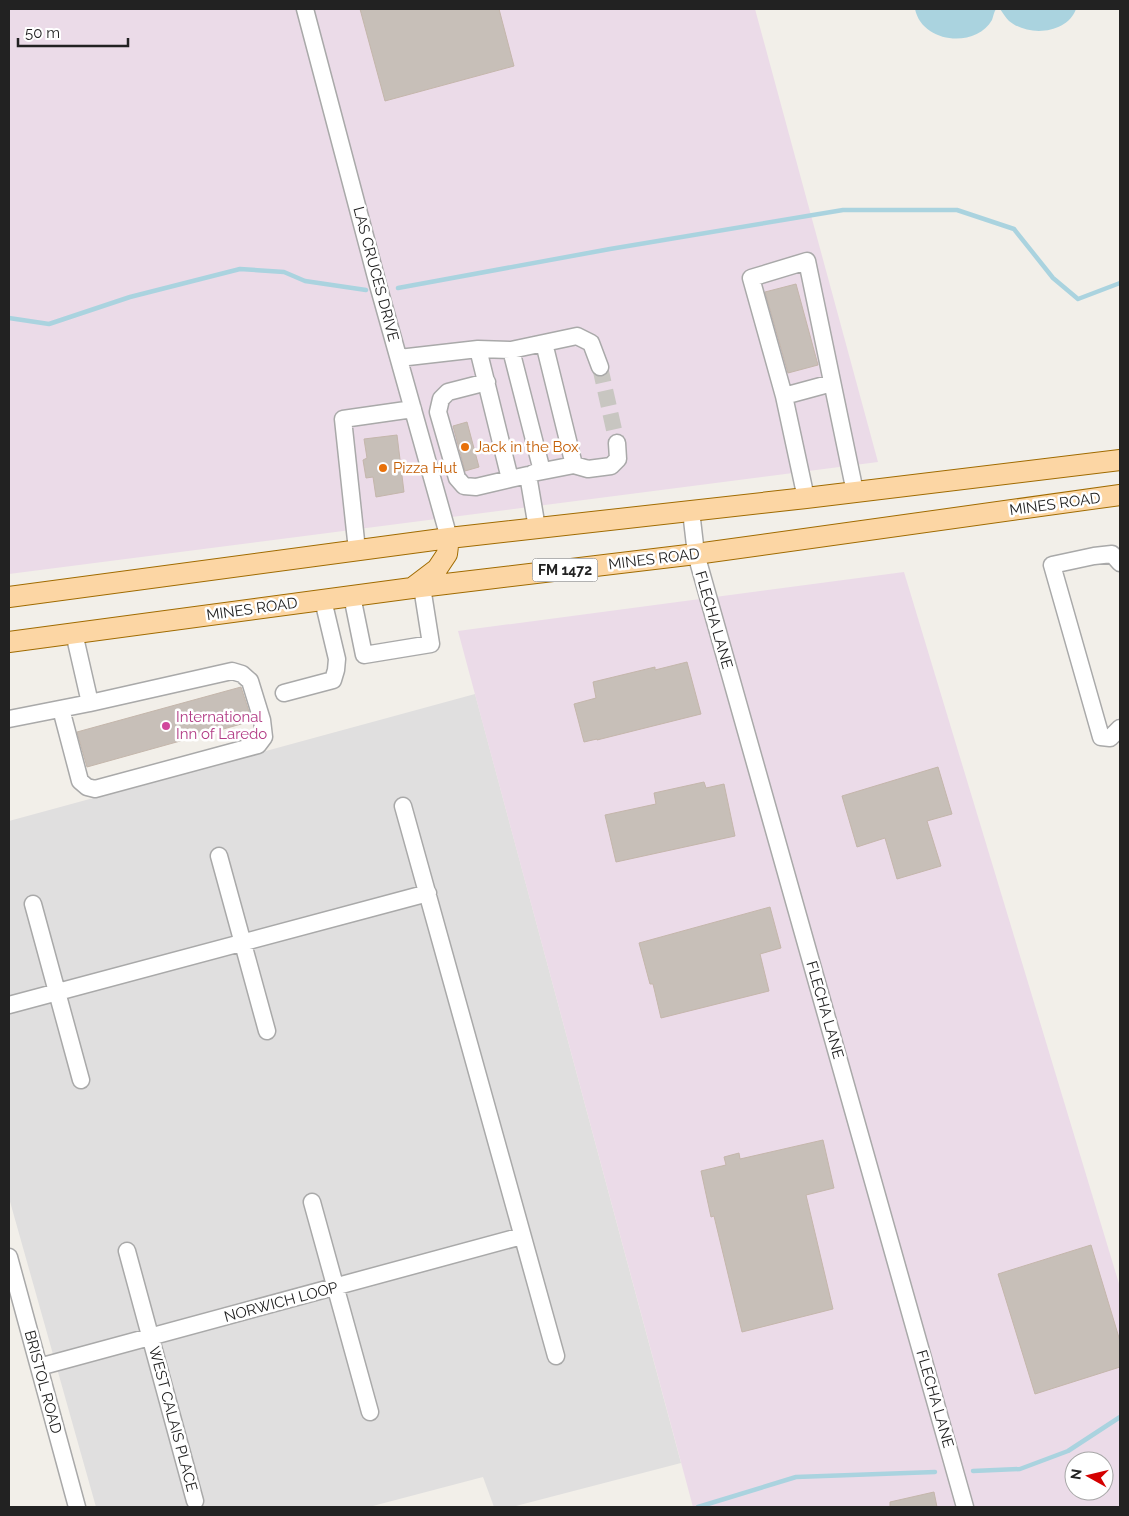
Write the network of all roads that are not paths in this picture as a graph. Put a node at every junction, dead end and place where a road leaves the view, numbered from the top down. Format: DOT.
graph roads {
  1 [pos="305,9"];
  2 [pos="544,343"];
  3 [pos="478,349"];
  4 [pos="511,350"];
  5 [pos="399,358"];
  6 [pos="600,367"];
  7 [pos="487,382"];
  8 [pos="832,383"];
  9 [pos="784,396"];
  10 [pos="413,409"];
  11 [pos="617,443"];
  12 [pos="1120,460"];
  13 [pos="574,465"];
  14 [pos="535,473"];
  15 [pos="510,479"];
  16 [pos="855,492"];
  17 [pos="1120,495"];
  18 [pos="806,498"];
  19 [pos="691,511"];
  20 [pos="537,528"];
  21 [pos="449,538"];
  22 [pos="357,550"];
  23 [pos="696,554"];
  24 [pos="1120,563"];
  25 [pos="417,587"];
  26 [pos="352,596"];
  27 [pos="9,597"];
  28 [pos="323,600"];
  29 [pos="74,633"];
  30 [pos="9,642"];
  31 [pos="284,693"];
  32 [pos="90,703"];
  33 [pos="61,709"];
  34 [pos="9,719"];
  35 [pos="1120,728"];
  36 [pos="403,806"];
  37 [pos="219,856"];
  38 [pos="428,893"];
  39 [pos="33,904"];
  40 [pos="243,942"];
  41 [pos="57,992"];
  42 [pos="9,1005"];
  43 [pos="267,1031"];
  44 [pos="81,1080"];
  45 [pos="312,1202"];
  46 [pos="522,1236"];
  47 [pos="126,1251"];
  48 [pos="9,1257"];
  49 [pos="12,1282"];
  50 [pos="335,1287"];
  51 [pos="150,1337"];
  52 [pos="556,1356"];
  53 [pos="39,1367"];
  54 [pos="370,1412"];
  55 [pos="195,1501"];
  56 [pos="77,1507"];
  57 [pos="965,1507"];
  1 -- 5 [label="street, LAS CRUCES DRIVE"];
  2 -- 4 [label="street"];
  2 -- 6 [label="street"];
  2 -- 13 [label="street"];
  3 -- 4 [label="street"];
  3 -- 5 [label="street"];
  3 -- 7 [label="street"];
  4 -- 14 [label="street"];
  5 -- 10 [label="street, LAS CRUCES DRIVE"];
  7 -- 15 [label="street"];
  7 -- 15 [label="street"];
  8 -- 9 [label="street"];
  8 -- 9 [label="street"];
  8 -- 16 [label="street"];
  9 -- 18 [label="street"];
  10 -- 21 [label="street, LAS CRUCES DRIVE"];
  10 -- 22 [label="street"];
  11 -- 13 [label="street"];
  12 -- 16 [label="main road"];
  13 -- 14 [label="street"];
  14 -- 15 [label="street"];
  14 -- 20 [label="street"];
  16 -- 18 [label="main road"];
  17 -- 23 [label="main road, MINES ROAD / FM 1472"];
  18 -- 19 [label="main road"];
  19 -- 20 [label="main road"];
  19 -- 23 [label="street, FLECHA LANE"];
  20 -- 21 [label="main road"];
  21 -- 22 [label="main road"];
  21 -- 25 [label="main road"];
  22 -- 27 [label="main road"];
  23 -- 25 [label="main road, MINES ROAD / FM 1472"];
  23 -- 57 [label="street, FLECHA LANE"];
  24 -- 35 [label="street"];
  25 -- 26 [label="main road, MINES ROAD / FM 1472"];
  25 -- 26 [label="street"];
  26 -- 28 [label="main road, MINES ROAD / FM 1472"];
  28 -- 29 [label="main road, MINES ROAD / FM 1472"];
  28 -- 31 [label="street"];
  29 -- 30 [label="main road, MINES ROAD / FM 1472"];
  29 -- 32 [label="street"];
  32 -- 33 [label="street"];
  32 -- 33 [label="street"];
  33 -- 34 [label="street"];
  36 -- 38 [label="street"];
  37 -- 40 [label="street"];
  38 -- 40 [label="street"];
  38 -- 46 [label="street"];
  39 -- 41 [label="street"];
  40 -- 41 [label="street"];
  40 -- 43 [label="street"];
  41 -- 42 [label="street"];
  41 -- 44 [label="street"];
  45 -- 50 [label="street"];
  46 -- 50 [label="street, NORWICH LOOP"];
  46 -- 52 [label="street"];
  47 -- 51 [label="street, WEST CALAIS PLACE"];
  48 -- 49 [label="street, BRISTOL ROAD"];
  49 -- 53 [label="street, BRISTOL ROAD"];
  50 -- 51 [label="street, NORWICH LOOP"];
  50 -- 54 [label="street"];
  51 -- 53 [label="street, NORWICH LOOP"];
  51 -- 55 [label="street, WEST CALAIS PLACE"];
  53 -- 56 [label="street, BRISTOL ROAD"];
}
